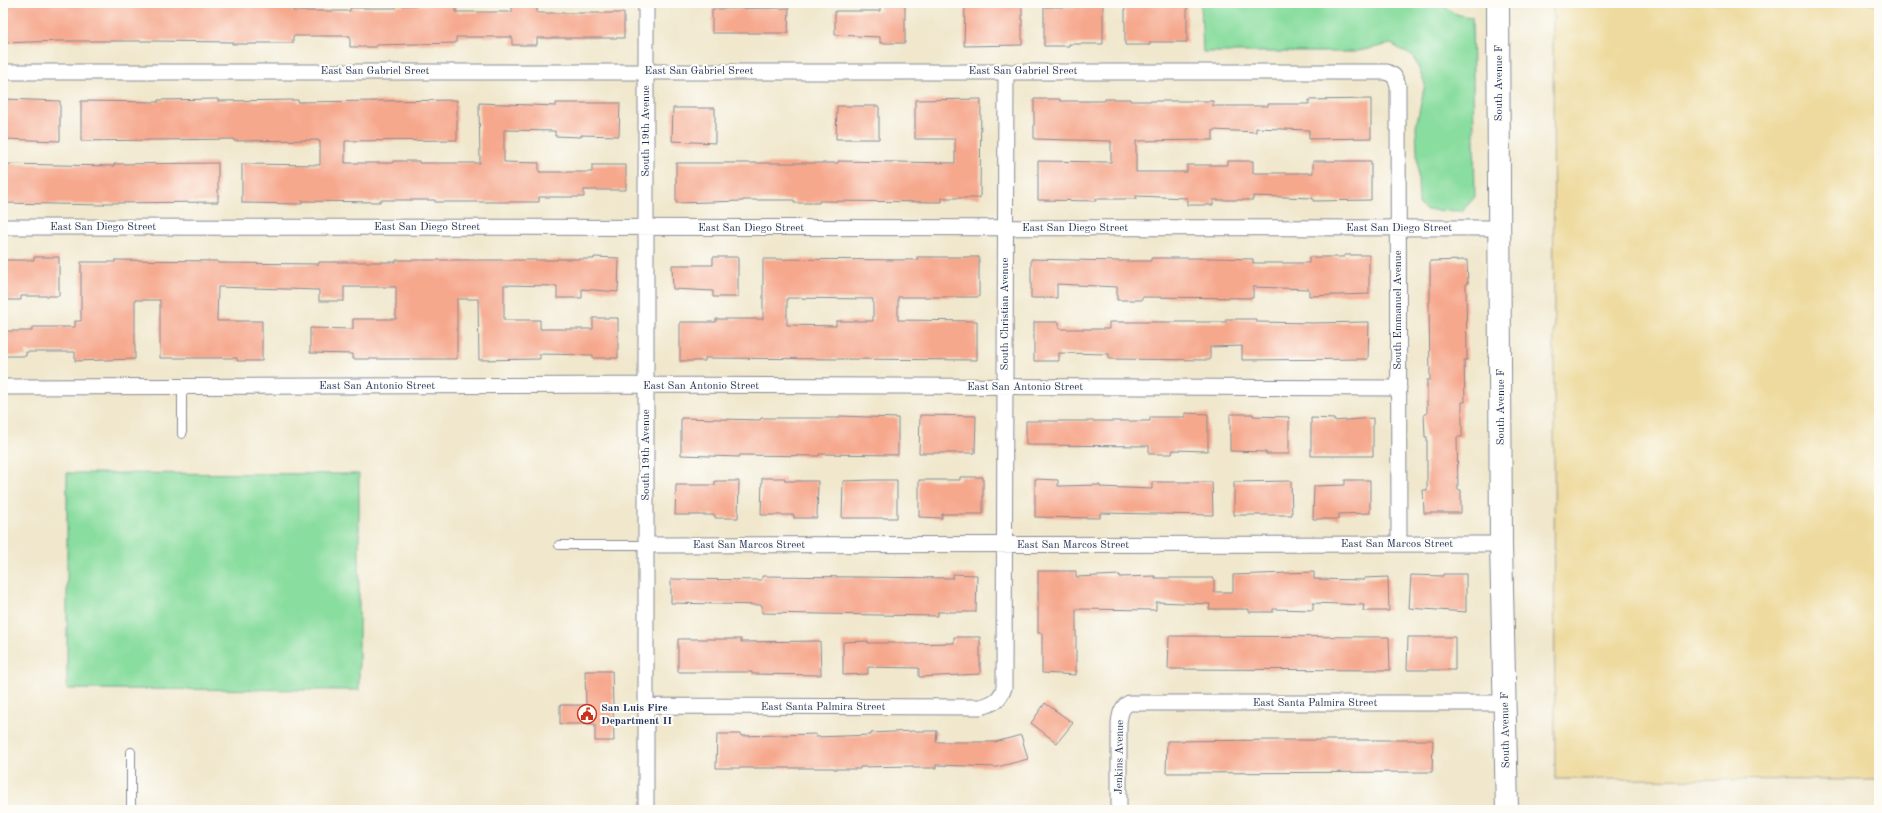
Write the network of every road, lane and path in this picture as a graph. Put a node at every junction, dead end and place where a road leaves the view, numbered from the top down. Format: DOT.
graph roads {
  1 [pos="646,3"];
  2 [pos="1498,3"];
  3 [pos="646,71"];
  4 [pos="1006,71"];
  5 [pos="3,72"];
  6 [pos="1394,76"];
  7 [pos="3,227"];
  8 [pos="646,228"];
  9 [pos="1005,228"];
  10 [pos="1398,228"];
  11 [pos="1500,228"];
  12 [pos="182,386"];
  13 [pos="646,386"];
  14 [pos="3,387"];
  15 [pos="1005,387"];
  16 [pos="1399,388"];
  17 [pos="182,434"];
  18 [pos="1399,544"];
  19 [pos="1501,544"];
  20 [pos="559,545"];
  21 [pos="646,545"];
  22 [pos="1005,546"];
  23 [pos="998,699"];
  24 [pos="1506,703"];
  25 [pos="1125,705"];
  26 [pos="646,706"];
  27 [pos="132,752"];
  28 [pos="131,810"];
  29 [pos="646,810"];
  30 [pos="1119,810"];
  31 [pos="1507,810"];
  1 -- 3 [label="street, South 19th Avenue"];
  2 -- 11 [label="street, South Avenue F"];
  3 -- 4 [label="street, East San Gabriel Sreet"];
  3 -- 5 [label="street, East San Gabriel Sreet"];
  3 -- 8 [label="street, South 19th Avenue"];
  4 -- 6 [label="street, East San Gabriel Sreet"];
  4 -- 9 [label="street, South Christian Avenue"];
  6 -- 10 [label="street, South Emmanuel Avenue"];
  7 -- 8 [label="street, East San Diego Street"];
  8 -- 9 [label="street, East San Diego Street"];
  8 -- 13 [label="street, South 19th Avenue"];
  9 -- 10 [label="street, East San Diego Street"];
  9 -- 15 [label="street, South Christian Avenue"];
  10 -- 11 [label="street, East San Diego Street"];
  10 -- 16 [label="street, South Emmanuel Avenue"];
  11 -- 19 [label="street, South Avenue F"];
  12 -- 13 [label="street, East San Antonio Street"];
  12 -- 14 [label="street, East San Antonio Street"];
  12 -- 17 [label="lane"];
  13 -- 15 [label="street, East San Antonio Street"];
  13 -- 21 [label="street, South 19th Avenue"];
  15 -- 16 [label="street, East San Antonio Street"];
  15 -- 22 [label="street, South Christian Avenue"];
  16 -- 18 [label="street, South Emmanuel Avenue"];
  18 -- 19 [label="street, East San Marcos Street"];
  18 -- 22 [label="street, East San Marcos Street"];
  19 -- 24 [label="street, South Avenue F"];
  20 -- 21 [label="lane"];
  21 -- 22 [label="street, East San Marcos Street"];
  21 -- 26 [label="street, South 19th Avenue"];
  22 -- 23 [label="street, South Christian Avenue"];
  23 -- 26 [label="street, East Santa Palmira Street"];
  24 -- 25 [label="street, East Santa Palmira Street"];
  24 -- 31 [label="street, South Avenue F"];
  25 -- 30 [label="street, Jenkins Avenue"];
  26 -- 29 [label="street, South 19th Avenue"];
  27 -- 28 [label="lane"];
}
